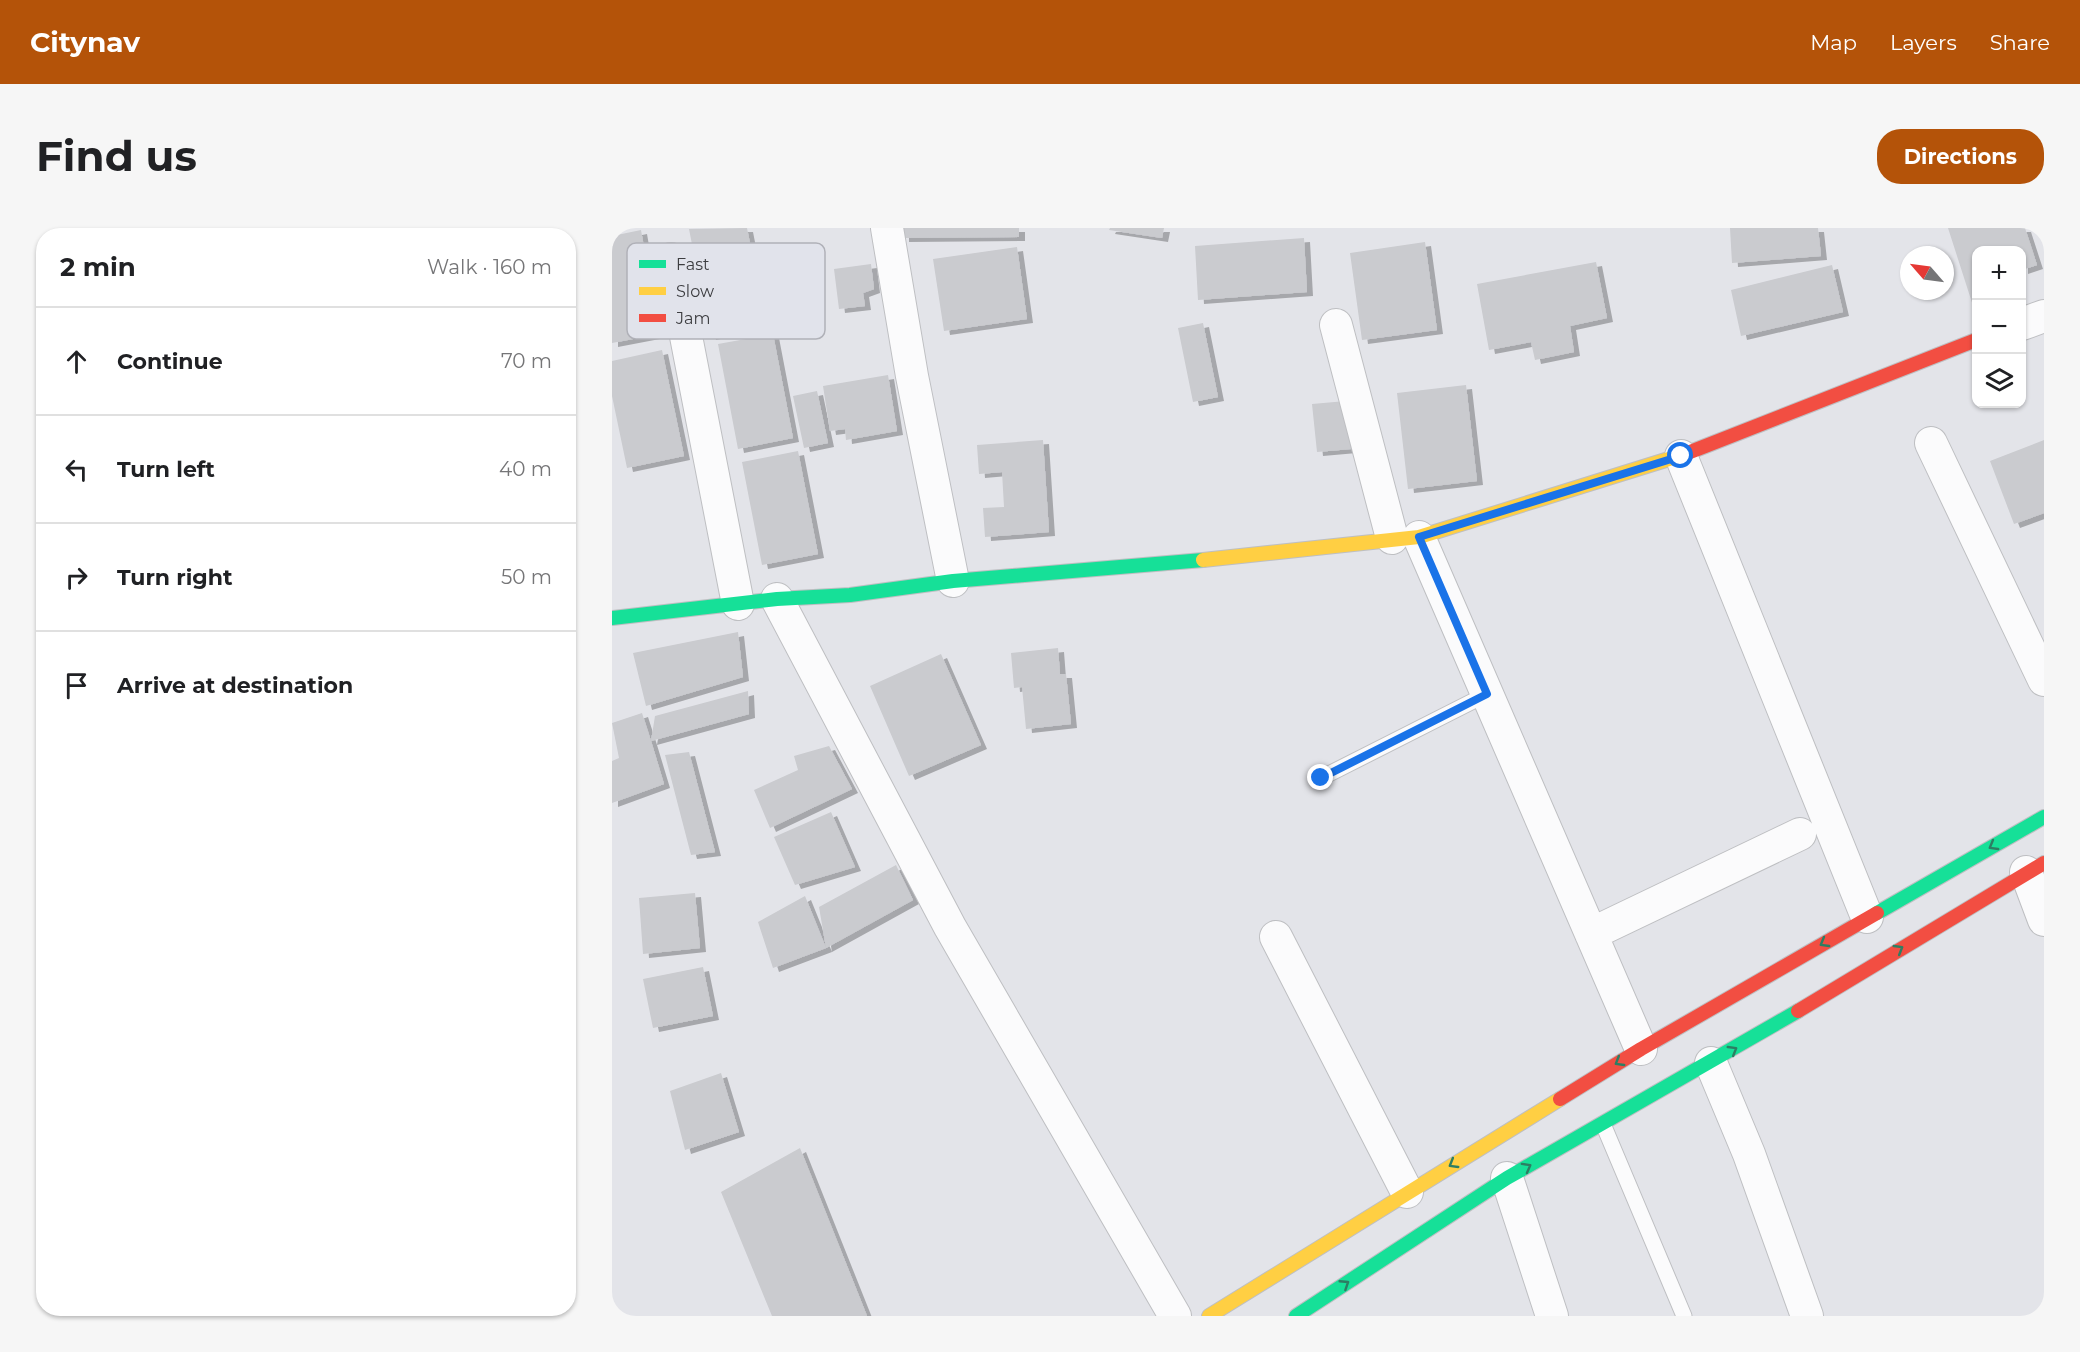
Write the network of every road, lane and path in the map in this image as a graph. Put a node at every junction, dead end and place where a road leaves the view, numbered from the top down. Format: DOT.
graph roads {
  1 [pos="887,228"];
  2 [pos="2044,316"];
  3 [pos="2026,323"];
  4 [pos="1336,325"];
  5 [pos="687,339"];
  6 [pos="1972,342"];
  7 [pos="1931,443"];
  8 [pos="1681,456"];
  9 [pos="1405,538"];
  10 [pos="953,581"];
  11 [pos="777,599"];
  12 [pos="738,604"];
  13 [pos="612,618"];
  14 [pos="2044,680"];
  15 [pos="1487,694"];
  16 [pos="1321,778"];
  17 [pos="2044,817"];
  18 [pos="1800,834"];
  19 [pos="2035,867"];
  20 [pos="1867,917"];
  21 [pos="2044,920"];
  22 [pos="1591,934"];
  23 [pos="1276,937"];
  24 [pos="1641,1049"];
  25 [pos="1711,1063"];
  26 [pos="1603,1124"];
  27 [pos="1507,1178"];
  28 [pos="1407,1192"];
  29 [pos="1175,1316"];
  30 [pos="1209,1316"];
  31 [pos="1296,1316"];
  32 [pos="1552,1316"];
  33 [pos="1684,1316"];
  34 [pos="1807,1316"];
  1 -- 10 [label="street"];
  2 -- 3 [label="street"];
  4 -- 9 [label="street"];
  5 -- 12 [label="street"];
  6 -- 8 [label="main road"];
  7 -- 14 [label="street"];
  8 -- 9 [label="main road"];
  8 -- 20 [label="street"];
  9 -- 10 [label="main road"];
  9 -- 15 [label="street"];
  10 -- 11 [label="main road"];
  11 -- 12 [label="main road"];
  11 -- 29 [label="street"];
  12 -- 13 [label="main road"];
  15 -- 16 [label="lane"];
  15 -- 22 [label="street"];
  17 -- 20 [label="main road, one-way"];
  18 -- 22 [label="street"];
  19 -- 21 [label="street"];
  25 -- 19 [label="main road, one-way"];
  20 -- 24 [label="main road, one-way"];
  22 -- 24 [label="street"];
  23 -- 28 [label="street"];
  24 -- 28 [label="main road, one-way"];
  25 -- 26 [label="main road"];
  25 -- 34 [label="street"];
  27 -- 26 [label="main road, one-way"];
  26 -- 33 [label="lane"];
  31 -- 27 [label="main road, one-way"];
  27 -- 32 [label="street"];
  28 -- 30 [label="main road"];
}
